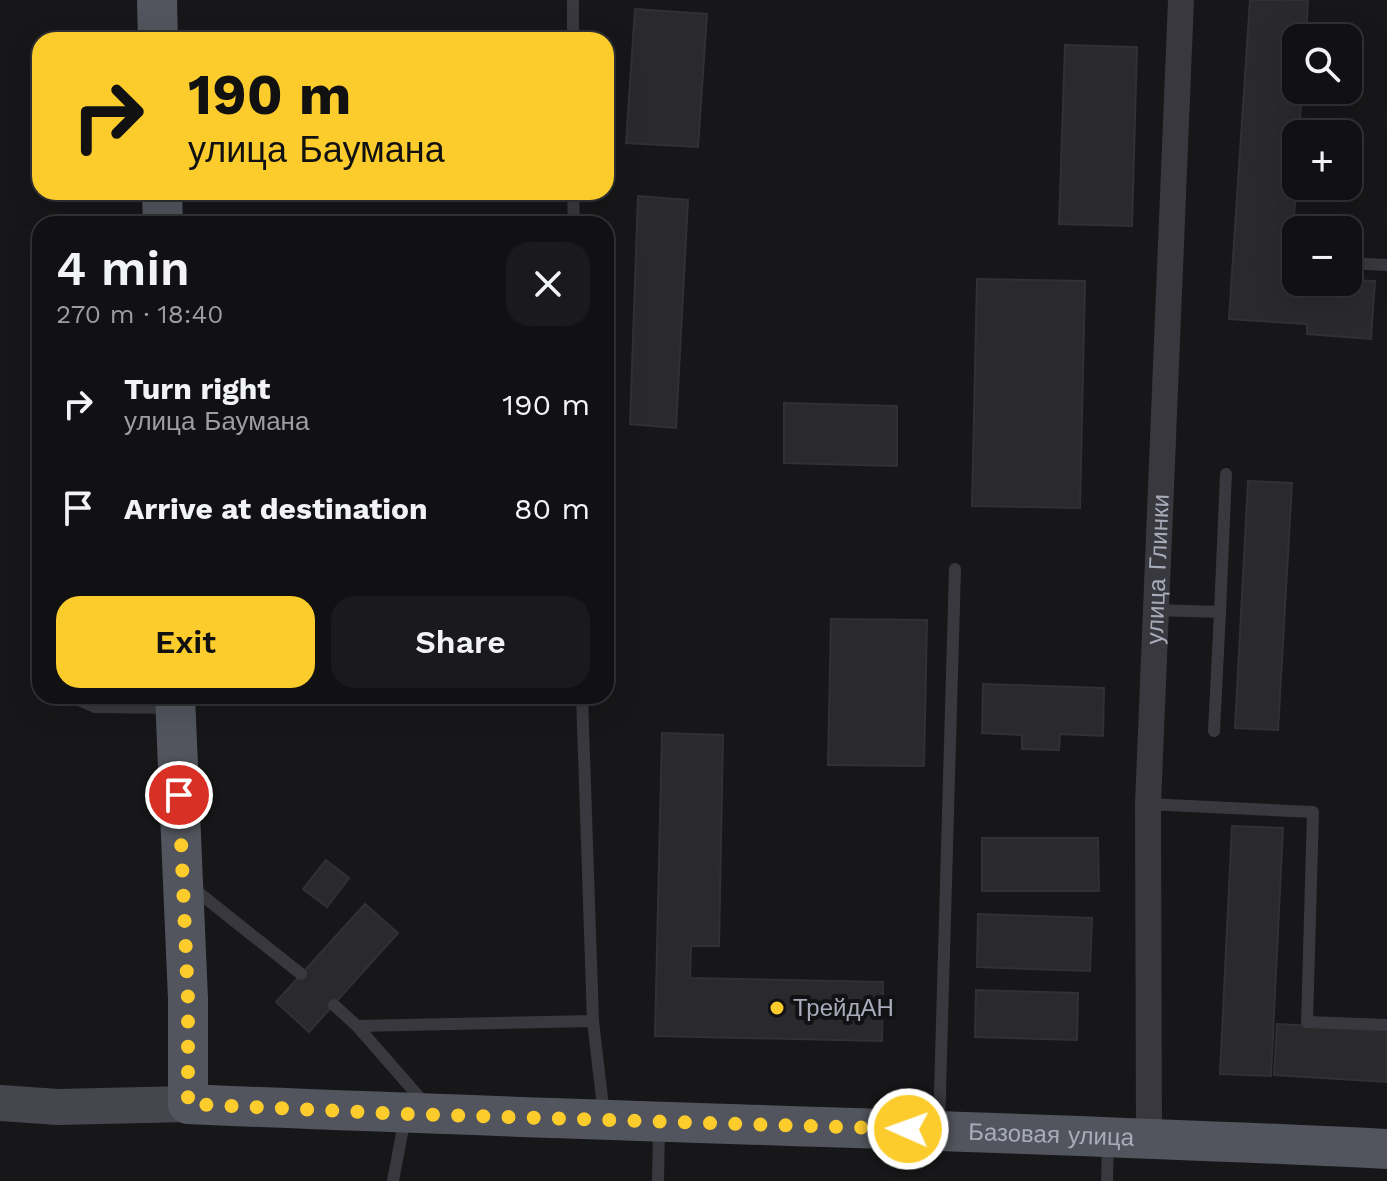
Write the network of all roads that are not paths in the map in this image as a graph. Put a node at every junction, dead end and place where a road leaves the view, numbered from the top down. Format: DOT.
graph roads {
  1 [pos="157,0"];
  2 [pos="573,0"];
  3 [pos="1181,0"];
  4 [pos="158,32"];
  5 [pos="573,32"];
  6 [pos="1362,264"];
  7 [pos="1387,265"];
  8 [pos="1226,474"];
  9 [pos="955,569"];
  10 [pos="1156,610"];
  11 [pos="1220,612"];
  12 [pos="88,704"];
  13 [pos="143,704"];
  14 [pos="175,704"];
  15 [pos="582,704"];
  16 [pos="1214,731"];
  17 [pos="1148,804"];
  18 [pos="183,881"];
  19 [pos="301,974"];
  20 [pos="334,1005"];
  21 [pos="593,1021"];
  22 [pos="1387,1025"];
  23 [pos="357,1026"];
  24 [pos="0,1103"];
  25 [pos="188,1104"];
  26 [pos="420,1114"];
  27 [pos="605,1119"];
  28 [pos="659,1120"];
  29 [pos="939,1130"];
  30 [pos="1108,1136"];
  31 [pos="1149,1137"];
  32 [pos="1387,1149"];
  33 [pos="393,1181"];
  34 [pos="658,1181"];
  35 [pos="1107,1181"];
  1 -- 4 [label="main road"];
  2 -- 5 [label="lane"];
  3 -- 10 [label="street, улица Глинки"];
  6 -- 7 [label="lane"];
  8 -- 11 [label="lane"];
  9 -- 29 [label="lane"];
  10 -- 11 [label="lane"];
  10 -- 17 [label="street, улица Глинки"];
  11 -- 16 [label="lane"];
  12 -- 13 [label="lane"];
  14 -- 18 [label="main road"];
  15 -- 21 [label="lane"];
  17 -- 22 [label="lane"];
  17 -- 31 [label="street, улица Глинки"];
  18 -- 19 [label="lane"];
  18 -- 25 [label="main road"];
  20 -- 23 [label="lane"];
  21 -- 23 [label="lane"];
  21 -- 27 [label="lane"];
  23 -- 26 [label="lane"];
  24 -- 25 [label="street"];
  25 -- 26 [label="main road, Базовая улица"];
  26 -- 27 [label="main road, Базовая улица"];
  26 -- 33 [label="lane"];
  27 -- 28 [label="main road, Базовая улица"];
  28 -- 29 [label="main road, Базовая улица"];
  28 -- 34 [label="lane"];
  29 -- 30 [label="main road, Базовая улица"];
  30 -- 31 [label="main road, Базовая улица"];
  30 -- 35 [label="lane"];
  31 -- 32 [label="main road, Базовая улица"];
}
